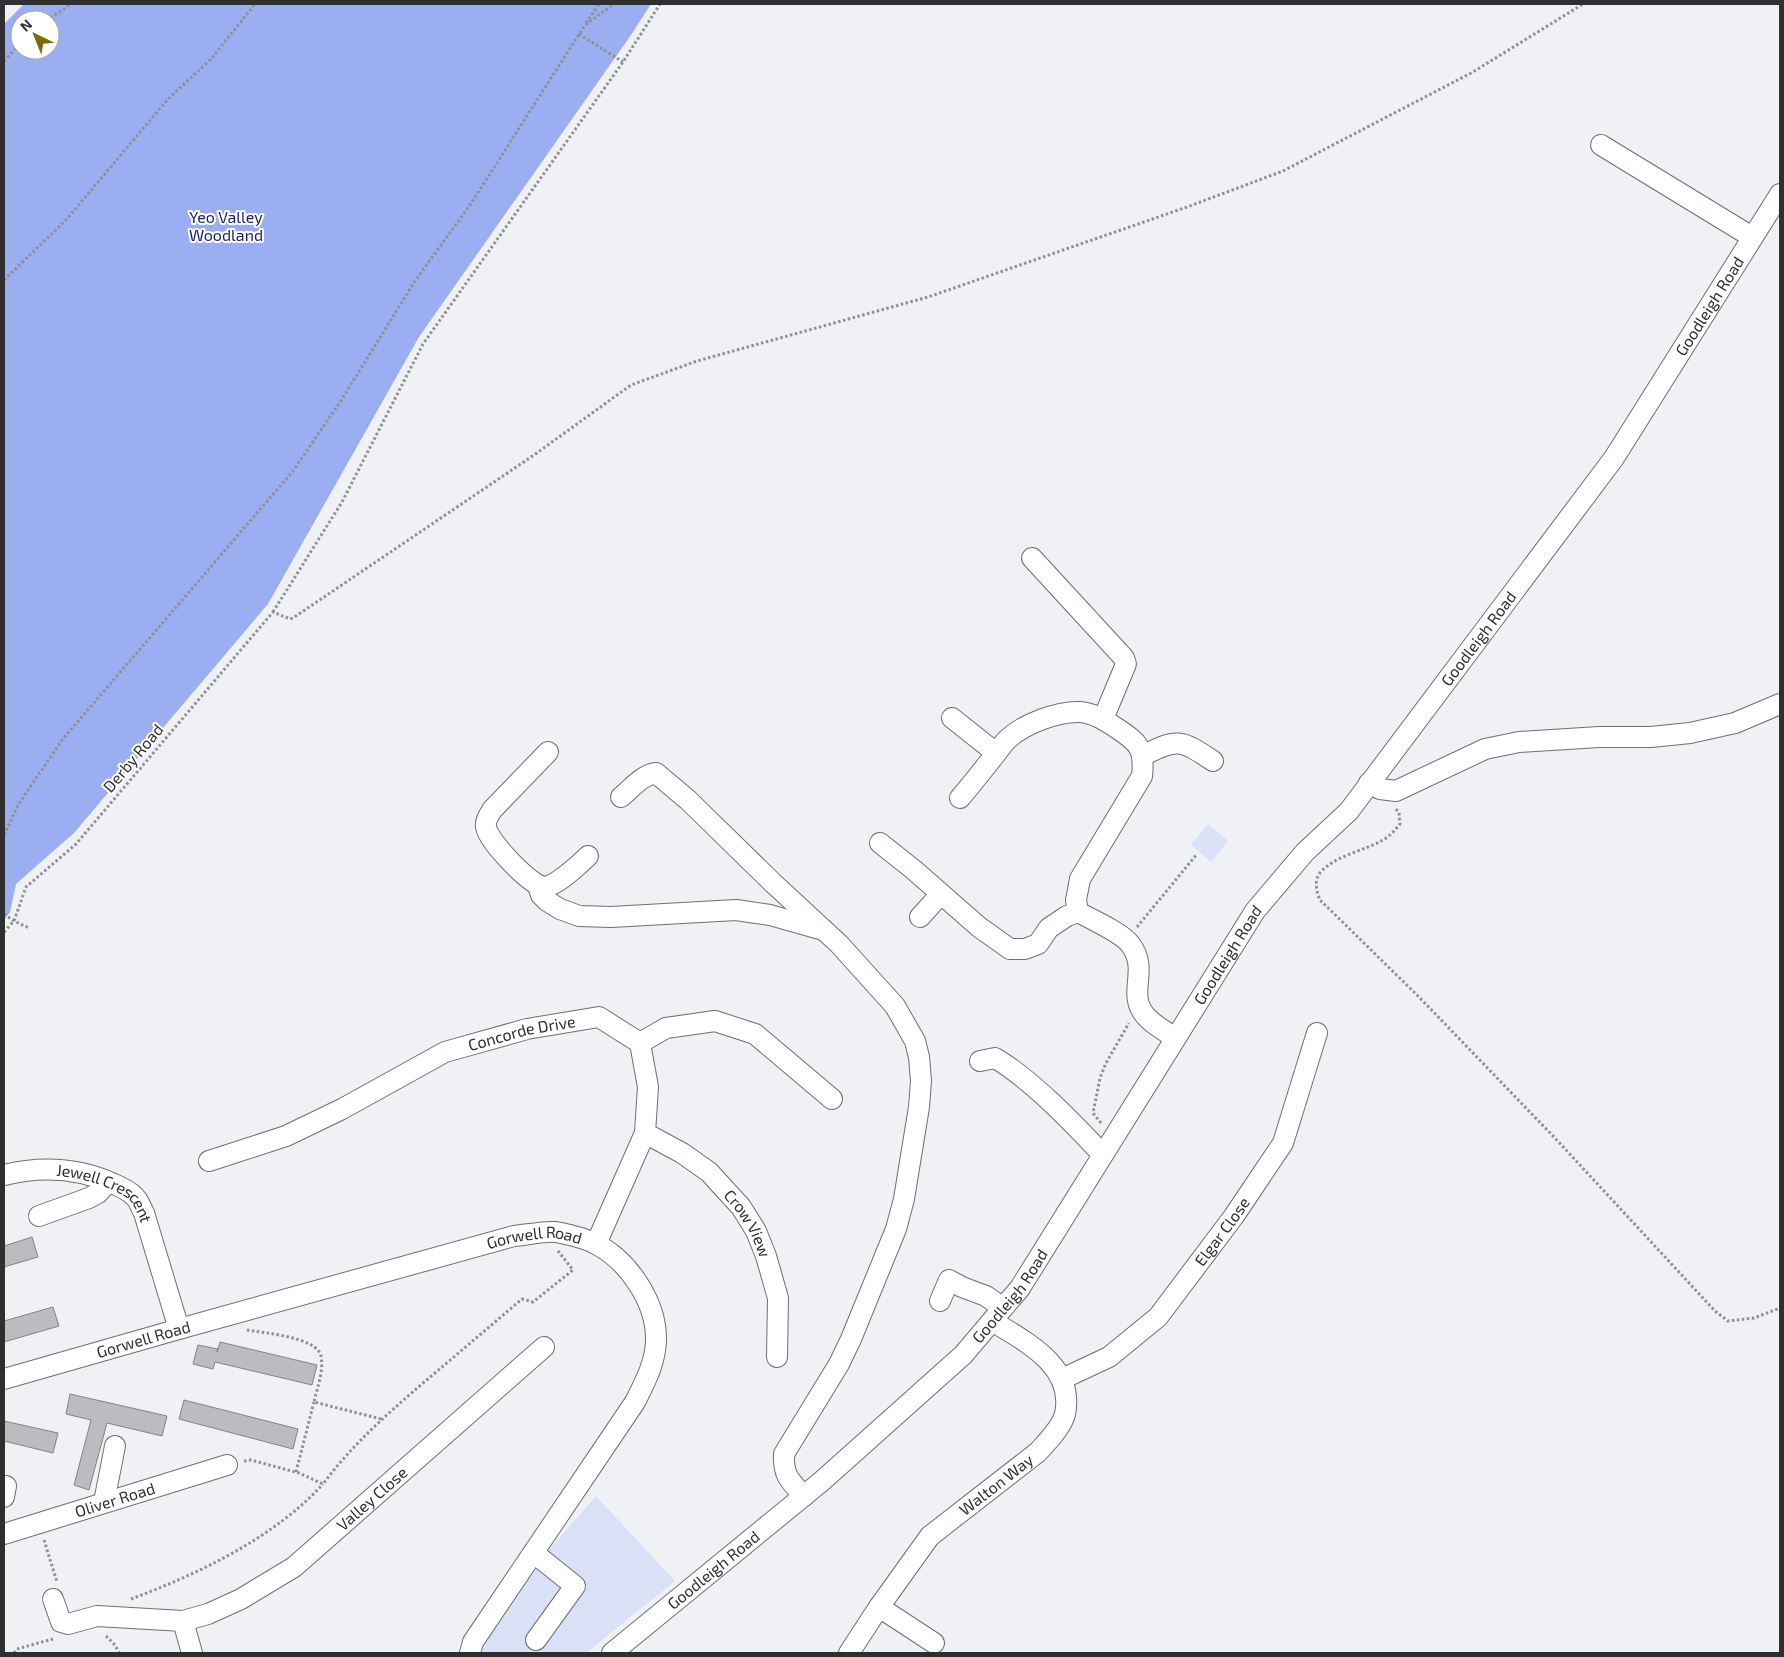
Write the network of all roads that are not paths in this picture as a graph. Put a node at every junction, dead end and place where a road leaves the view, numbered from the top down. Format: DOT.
graph roads {
  1 [pos="1601,144"];
  2 [pos="1780,194"];
  3 [pos="1752,238"];
  4 [pos="1032,558"];
  5 [pos="1780,704"];
  6 [pos="952,718"];
  7 [pos="1103,719"];
  8 [pos="548,752"];
  9 [pos="996,753"];
  10 [pos="1142,756"];
  11 [pos="1213,761"];
  12 [pos="1375,786"];
  13 [pos="622,797"];
  14 [pos="960,798"];
  15 [pos="880,843"];
  16 [pos="588,856"];
  17 [pos="538,885"];
  18 [pos="941,894"];
  19 [pos="1078,912"];
  20 [pos="920,917"];
  21 [pos="824,930"];
  22 [pos="1317,1033"];
  23 [pos="1175,1038"];
  24 [pos="640,1043"];
  25 [pos="980,1061"];
  26 [pos="832,1098"];
  27 [pos="645,1133"];
  28 [pos="1102,1154"];
  29 [pos="209,1161"];
  30 [pos="4,1175"];
  31 [pos="108,1182"];
  32 [pos="39,1216"];
  33 [pos="596,1244"];
  34 [pos="940,1301"];
  35 [pos="997,1314"];
  36 [pos="179,1329"];
  37 [pos="544,1347"];
  38 [pos="777,1357"];
  39 [pos="1062,1379"];
  40 [pos="4,1380"];
  41 [pos="115,1446"];
  42 [pos="227,1465"];
  43 [pos="804,1496"];
  44 [pos="104,1502"];
  45 [pos="4,1534"];
  46 [pos="534,1553"];
  47 [pos="54,1599"];
  48 [pos="878,1607"];
  49 [pos="183,1621"];
  50 [pos="536,1640"];
  51 [pos="934,1643"];
  52 [pos="192,1653"];
  53 [pos="470,1653"];
  54 [pos="612,1653"];
  55 [pos="850,1653"];
  1 -- 3 [label="street"];
  2 -- 3 [label="street, Goodleigh Road"];
  3 -- 12 [label="street, Goodleigh Road"];
  4 -- 7 [label="street"];
  5 -- 12 [label="street"];
  6 -- 9 [label="street"];
  7 -- 9 [label="street"];
  7 -- 10 [label="street"];
  8 -- 17 [label="street"];
  9 -- 14 [label="street"];
  10 -- 11 [label="street"];
  10 -- 19 [label="street"];
  12 -- 23 [label="street, Goodleigh Road"];
  13 -- 21 [label="street"];
  15 -- 18 [label="street"];
  16 -- 17 [label="street"];
  17 -- 21 [label="street"];
  18 -- 19 [label="street"];
  18 -- 20 [label="street"];
  19 -- 23 [label="street"];
  21 -- 43 [label="street"];
  22 -- 39 [label="street, Elgar Close"];
  23 -- 28 [label="street, Goodleigh Road"];
  24 -- 26 [label="street"];
  24 -- 27 [label="street"];
  24 -- 29 [label="street, Concorde Drive"];
  25 -- 28 [label="street"];
  27 -- 33 [label="street"];
  27 -- 38 [label="street, Crow View"];
  28 -- 35 [label="street, Goodleigh Road"];
  30 -- 31 [label="street, Jewell Crescent"];
  31 -- 32 [label="street"];
  31 -- 36 [label="street, Jewell Crescent"];
  33 -- 36 [label="street, Gorwell Road"];
  33 -- 46 [label="street, Gorwell Road"];
  34 -- 35 [label="street, Walton Way"];
  35 -- 39 [label="street, Walton Way"];
  35 -- 43 [label="street, Goodleigh Road"];
  36 -- 40 [label="street, Gorwell Road"];
  37 -- 49 [label="street, Valley Close"];
  39 -- 48 [label="street, Walton Way"];
  41 -- 44 [label="street"];
  42 -- 44 [label="street, Oliver Road"];
  43 -- 54 [label="street, Goodleigh Road"];
  44 -- 45 [label="street, Oliver Road"];
  46 -- 50 [label="street"];
  46 -- 53 [label="street, Gorwell Road"];
  47 -- 49 [label="street, Valley Close"];
  48 -- 51 [label="street"];
  48 -- 55 [label="street, Walton Way"];
  49 -- 52 [label="street"];
}
